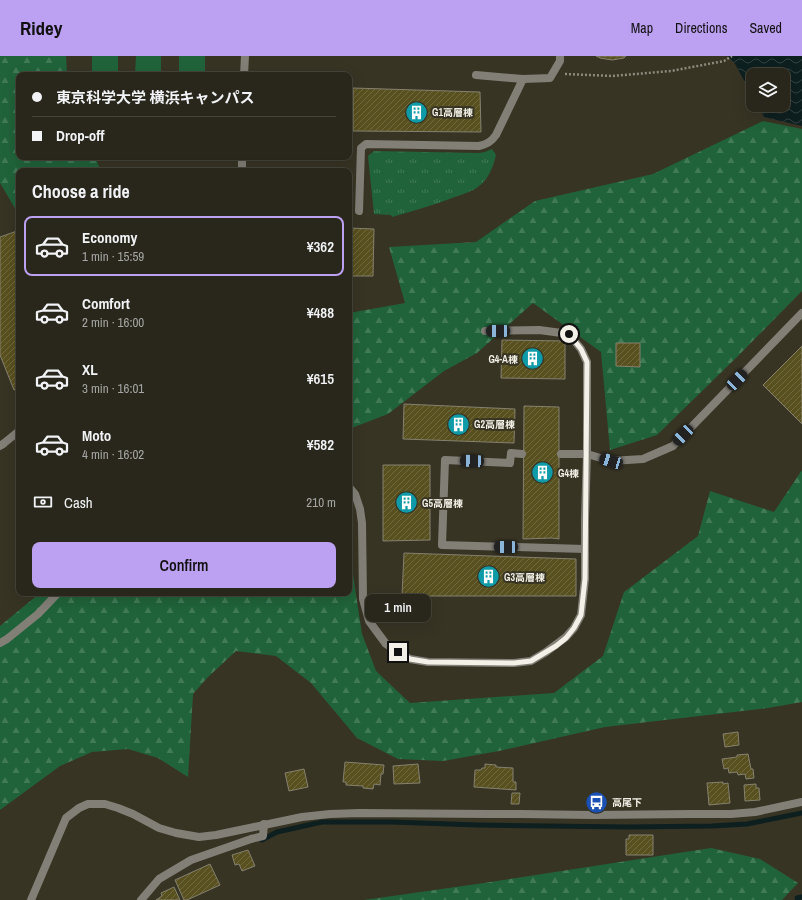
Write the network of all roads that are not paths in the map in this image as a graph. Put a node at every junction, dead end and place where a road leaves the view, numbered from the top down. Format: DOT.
graph roads {
  1 [pos="245,56"];
  2 [pos="560,56"];
  3 [pos="244,72"];
  4 [pos="476,75"];
  5 [pos="523,79"];
  6 [pos="359,211"];
  7 [pos="802,313"];
  8 [pos="485,331"];
  9 [pos="16,433"];
  10 [pos="1,445"];
  11 [pos="522,454"];
  12 [pos="562,454"];
  13 [pos="587,454"];
  14 [pos="352,490"];
  15 [pos="585,548"];
  16 [pos="55,596"];
  17 [pos="0,643"];
  18 [pos="802,802"];
  19 [pos="264,824"];
  20 [pos="31,900"];
  21 [pos="140,900"];
  1 -- 3 [label="street"];
  2 -- 5 [label="street"];
  4 -- 5 [label="street"];
  5 -- 6 [label="street"];
  7 -- 13 [label="street"];
  8 -- 13 [label="street"];
  9 -- 10 [label="street"];
  11 -- 15 [label="street"];
  12 -- 13 [label="street"];
  13 -- 15 [label="street"];
  14 -- 15 [label="street"];
  16 -- 17 [label="street"];
  18 -- 19 [label="street"];
  19 -- 20 [label="street"];
  19 -- 21 [label="street"];
}
